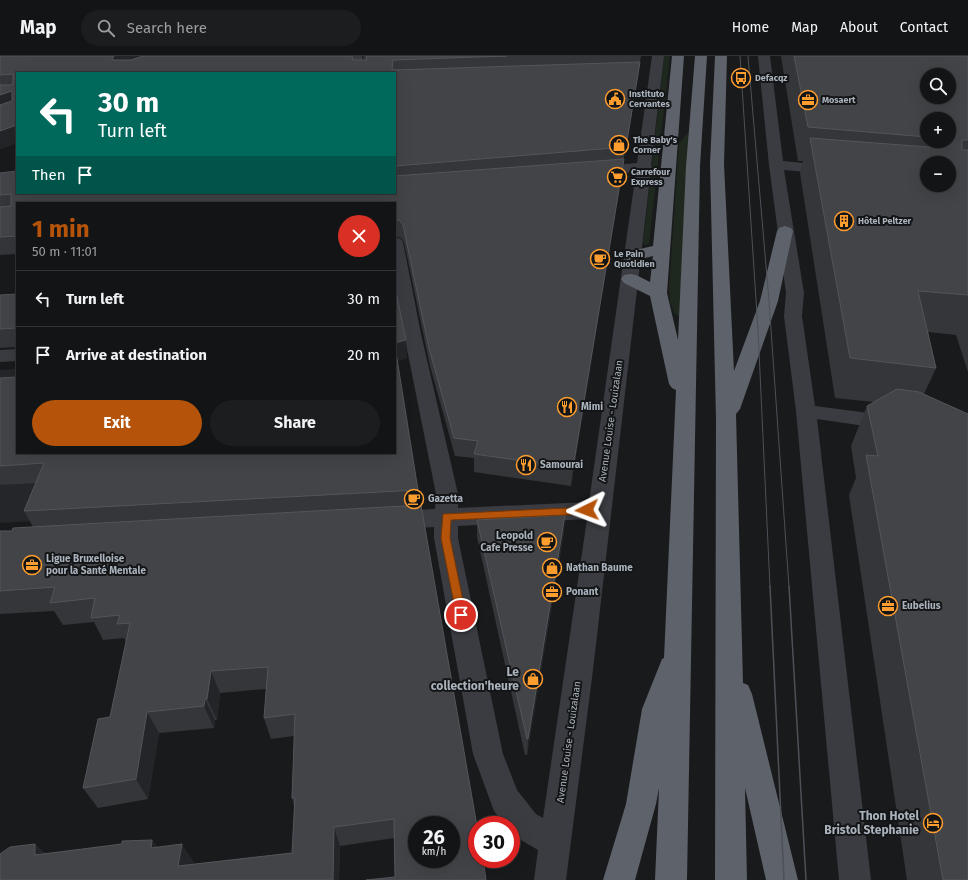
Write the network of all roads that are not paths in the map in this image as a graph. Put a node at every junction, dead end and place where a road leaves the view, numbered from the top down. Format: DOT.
graph roads {
  1 [pos="356,56"];
  2 [pos="678,56"];
  3 [pos="701,56"];
  4 [pos="720,56"];
  5 [pos="764,56"];
  6 [pos="654,65"];
  7 [pos="361,72"];
  8 [pos="776,165"];
  9 [pos="645,167"];
  10 [pos="849,171"];
  11 [pos="580,172"];
  12 [pos="785,231"];
  13 [pos="661,250"];
  14 [pos="396,254"];
  15 [pos="632,256"];
  16 [pos="630,279"];
  17 [pos="658,294"];
  18 [pos="403,334"];
  19 [pos="16,355"];
  20 [pos="0,356"];
  21 [pos="806,411"];
  22 [pos="686,413"];
  23 [pos="726,419"];
  24 [pos="914,426"];
  25 [pos="599,510"];
  26 [pos="446,517"];
  27 [pos="374,521"];
  28 [pos="678,652"];
  29 [pos="729,654"];
  30 [pos="554,841"];
  31 [pos="550,880"];
  32 [pos="619,880"];
  33 [pos="671,880"];
  34 [pos="731,880"];
  35 [pos="782,880"];
  36 [pos="855,880"];
  1 -- 7 [label="street"];
  2 -- 13 [label="highway"];
  3 -- 22 [label="highway"];
  4 -- 23 [label="highway"];
  5 -- 8 [label="street"];
  6 -- 9 [label="street, Avenue Louise - Louizalaan"];
  8 -- 10 [label="street"];
  8 -- 12 [label="street"];
  9 -- 11 [label="street"];
  9 -- 15 [label="street, Avenue Louise - Louizalaan"];
  12 -- 21 [label="street"];
  12 -- 23 [label="highway"];
  13 -- 15 [label="highway"];
  13 -- 17 [label="highway"];
  14 -- 18 [label="street"];
  15 -- 16 [label="street, Avenue Louise - Louizalaan"];
  16 -- 17 [label="highway"];
  16 -- 25 [label="street, Avenue Louise - Louizalaan"];
  17 -- 22 [label="highway"];
  18 -- 26 [label="street"];
  19 -- 20 [label="street"];
  21 -- 24 [label="street"];
  21 -- 36 [label="street"];
  22 -- 28 [label="highway"];
  23 -- 29 [label="highway"];
  25 -- 26 [label="street"];
  25 -- 30 [label="street, Avenue Louise - Louizalaan"];
  26 -- 27 [label="street"];
  26 -- 30 [label="street"];
  28 -- 32 [label="highway"];
  28 -- 33 [label="highway"];
  29 -- 34 [label="highway"];
  29 -- 35 [label="highway"];
  30 -- 31 [label="street, Avenue Louise - Louizalaan"];
}
